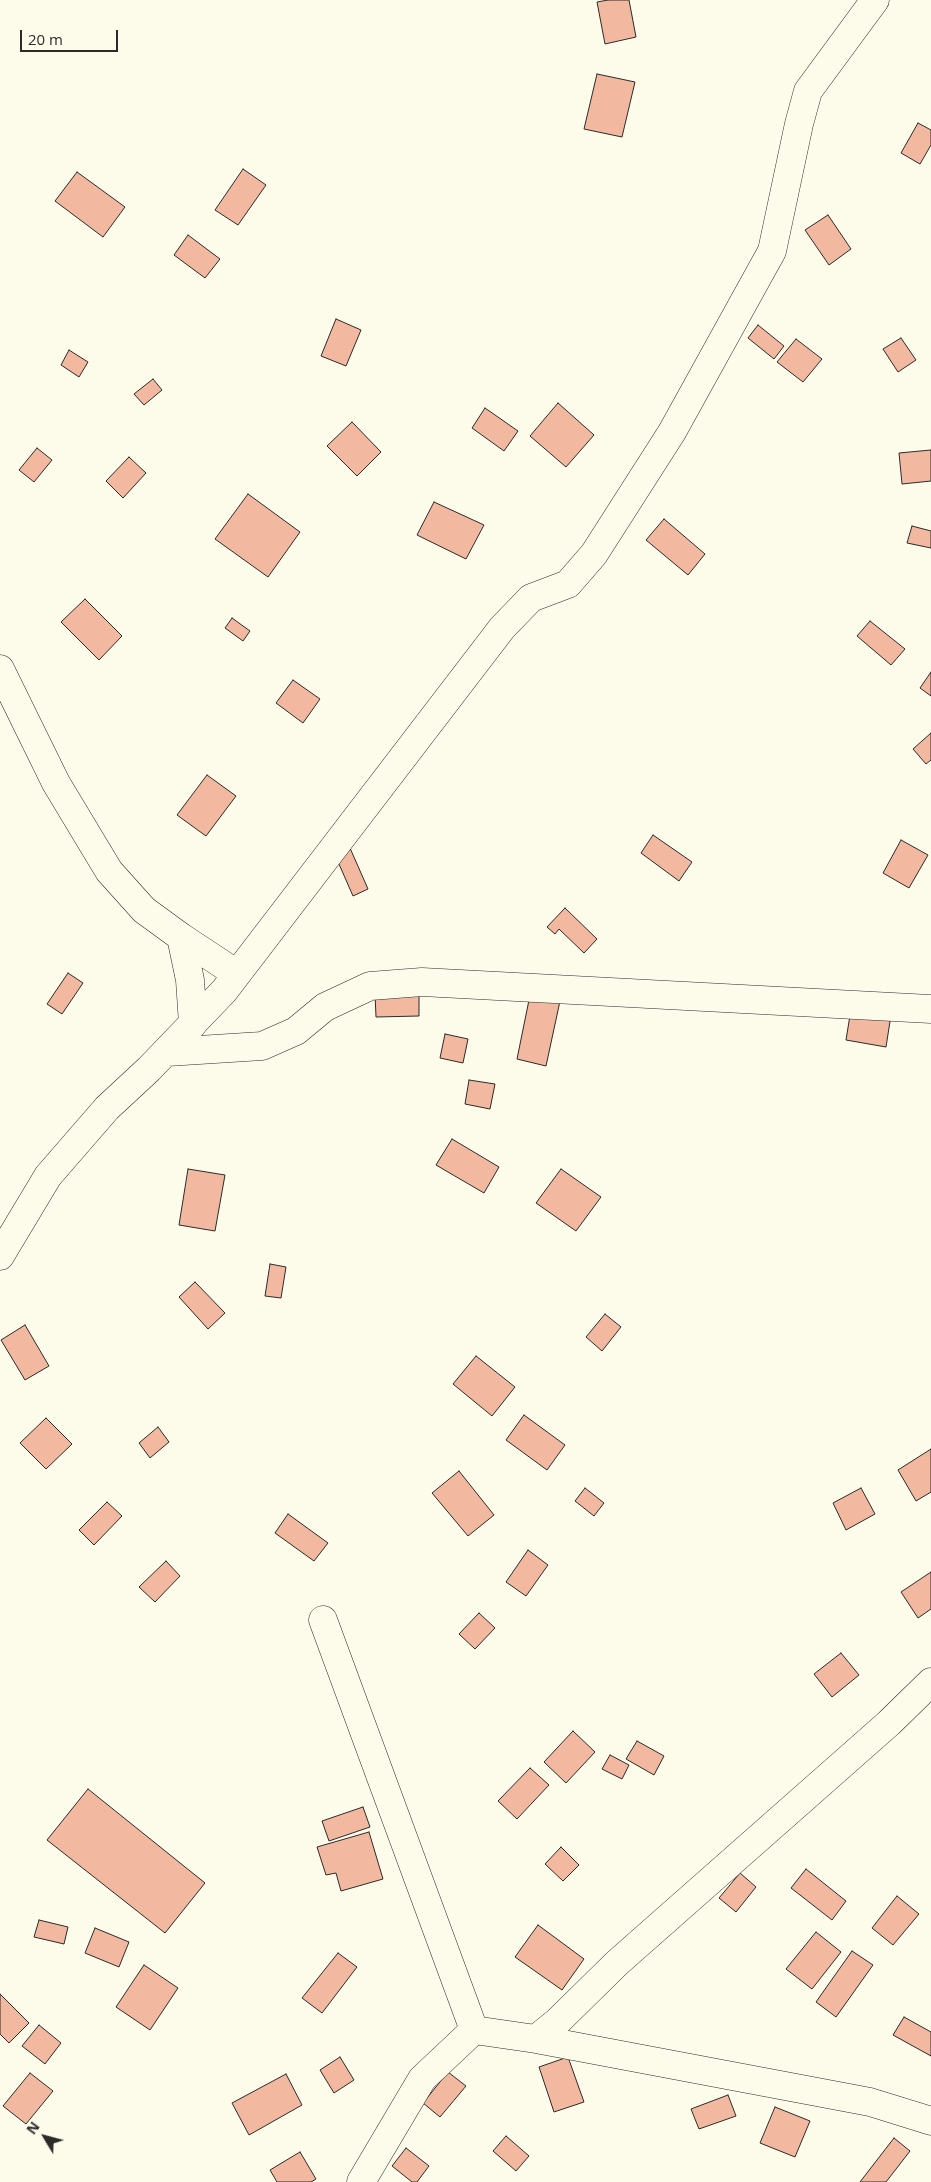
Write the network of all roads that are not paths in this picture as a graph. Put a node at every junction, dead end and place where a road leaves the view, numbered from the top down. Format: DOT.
graph roads {
  1 [pos="875,0"];
  2 [pos="0,669"];
  3 [pos="181,937"];
  4 [pos="237,974"];
  5 [pos="931,1009"];
  6 [pos="193,1024"];
  7 [pos="167,1052"];
  8 [pos="0,1256"];
  9 [pos="323,1620"];
  10 [pos="931,1682"];
  11 [pos="474,2030"];
  12 [pos="536,2039"];
  13 [pos="931,2121"];
  14 [pos="361,2182"];
  1 -- 4 [label="street"];
  2 -- 3 [label="street"];
  3 -- 4 [label="street"];
  3 -- 6 [label="street"];
  4 -- 6 [label="street"];
  5 -- 7 [label="street"];
  6 -- 7 [label="street"];
  7 -- 8 [label="street"];
  9 -- 11 [label="street"];
  10 -- 12 [label="street"];
  11 -- 12 [label="street"];
  11 -- 14 [label="street"];
  12 -- 13 [label="street"];
}
